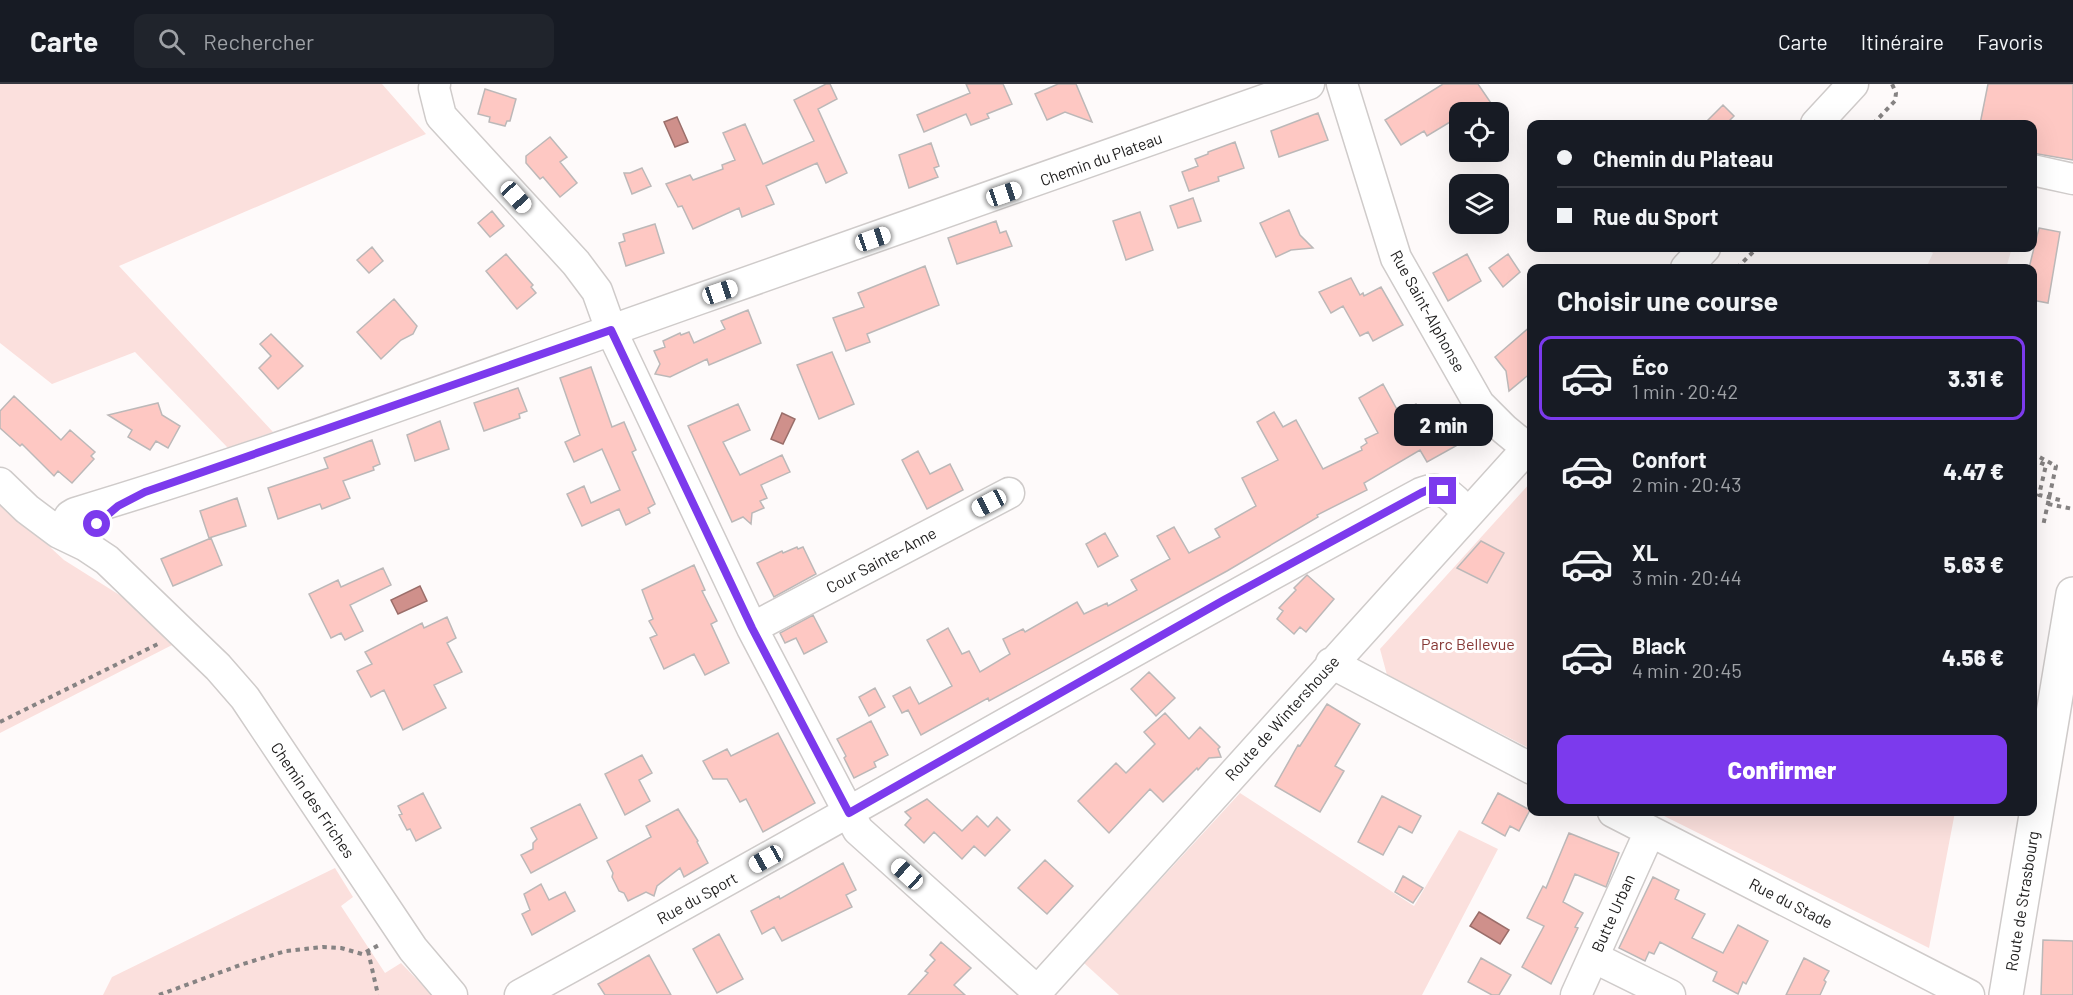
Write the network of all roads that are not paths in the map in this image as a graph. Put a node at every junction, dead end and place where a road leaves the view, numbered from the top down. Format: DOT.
graph roads {
  1 [pos="435,84"];
  2 [pos="1309,84"];
  3 [pos="1342,84"];
  4 [pos="1853,84"];
  5 [pos="1820,120"];
  6 [pos="2037,171"];
  7 [pos="2073,179"];
  8 [pos="1701,252"];
  9 [pos="1690,264"];
  10 [pos="611,330"];
  11 [pos="1527,444"];
  12 [pos="1527,447"];
  13 [pos="0,483"];
  14 [pos="1009,493"];
  15 [pos="1468,513"];
  16 [pos="59,533"];
  17 [pos="2073,594"];
  18 [pos="752,628"];
  19 [pos="1331,663"];
  20 [pos="1527,766"];
  21 [pos="2037,809"];
  22 [pos="849,813"];
  23 [pos="1621,816"];
  24 [pos="2036,816"];
  25 [pos="1650,831"];
  26 [pos="1593,957"];
  27 [pos="1035,993"];
  28 [pos="452,995"];
  29 [pos="520,995"];
  30 [pos="1576,995"];
  31 [pos="1670,995"];
  32 [pos="1969,995"];
  33 [pos="2006,995"];
  1 -- 10 [label="street"];
  2 -- 10 [label="street, Chemin du Plateau"];
  3 -- 11 [label="street, Rue Saint-Alphonse"];
  4 -- 5 [label="street"];
  6 -- 7 [label="street"];
  8 -- 9 [label="street"];
  10 -- 16 [label="street, Chemin du Plateau"];
  10 -- 18 [label="street"];
  12 -- 15 [label="street, Route de Wintershouse"];
  13 -- 16 [label="street, Chemin des Friches"];
  14 -- 18 [label="street, Cour Sainte-Anne"];
  15 -- 19 [label="street, Route de Wintershouse"];
  15 -- 22 [label="street, Rue du Sport"];
  16 -- 28 [label="street, Chemin des Friches"];
  17 -- 21 [label="main road, Route de Strasbourg"];
  18 -- 22 [label="street"];
  19 -- 20 [label="street"];
  19 -- 27 [label="street, Route de Wintershouse"];
  22 -- 27 [label="street"];
  22 -- 29 [label="street, Rue du Sport"];
  23 -- 25 [label="street, Rue du Stade"];
  24 -- 33 [label="main road, Route de Strasbourg"];
  25 -- 26 [label="street, Butte Urban"];
  25 -- 32 [label="street, Rue du Stade"];
  26 -- 30 [label="street, Butte Urban"];
  26 -- 31 [label="street"];
}
